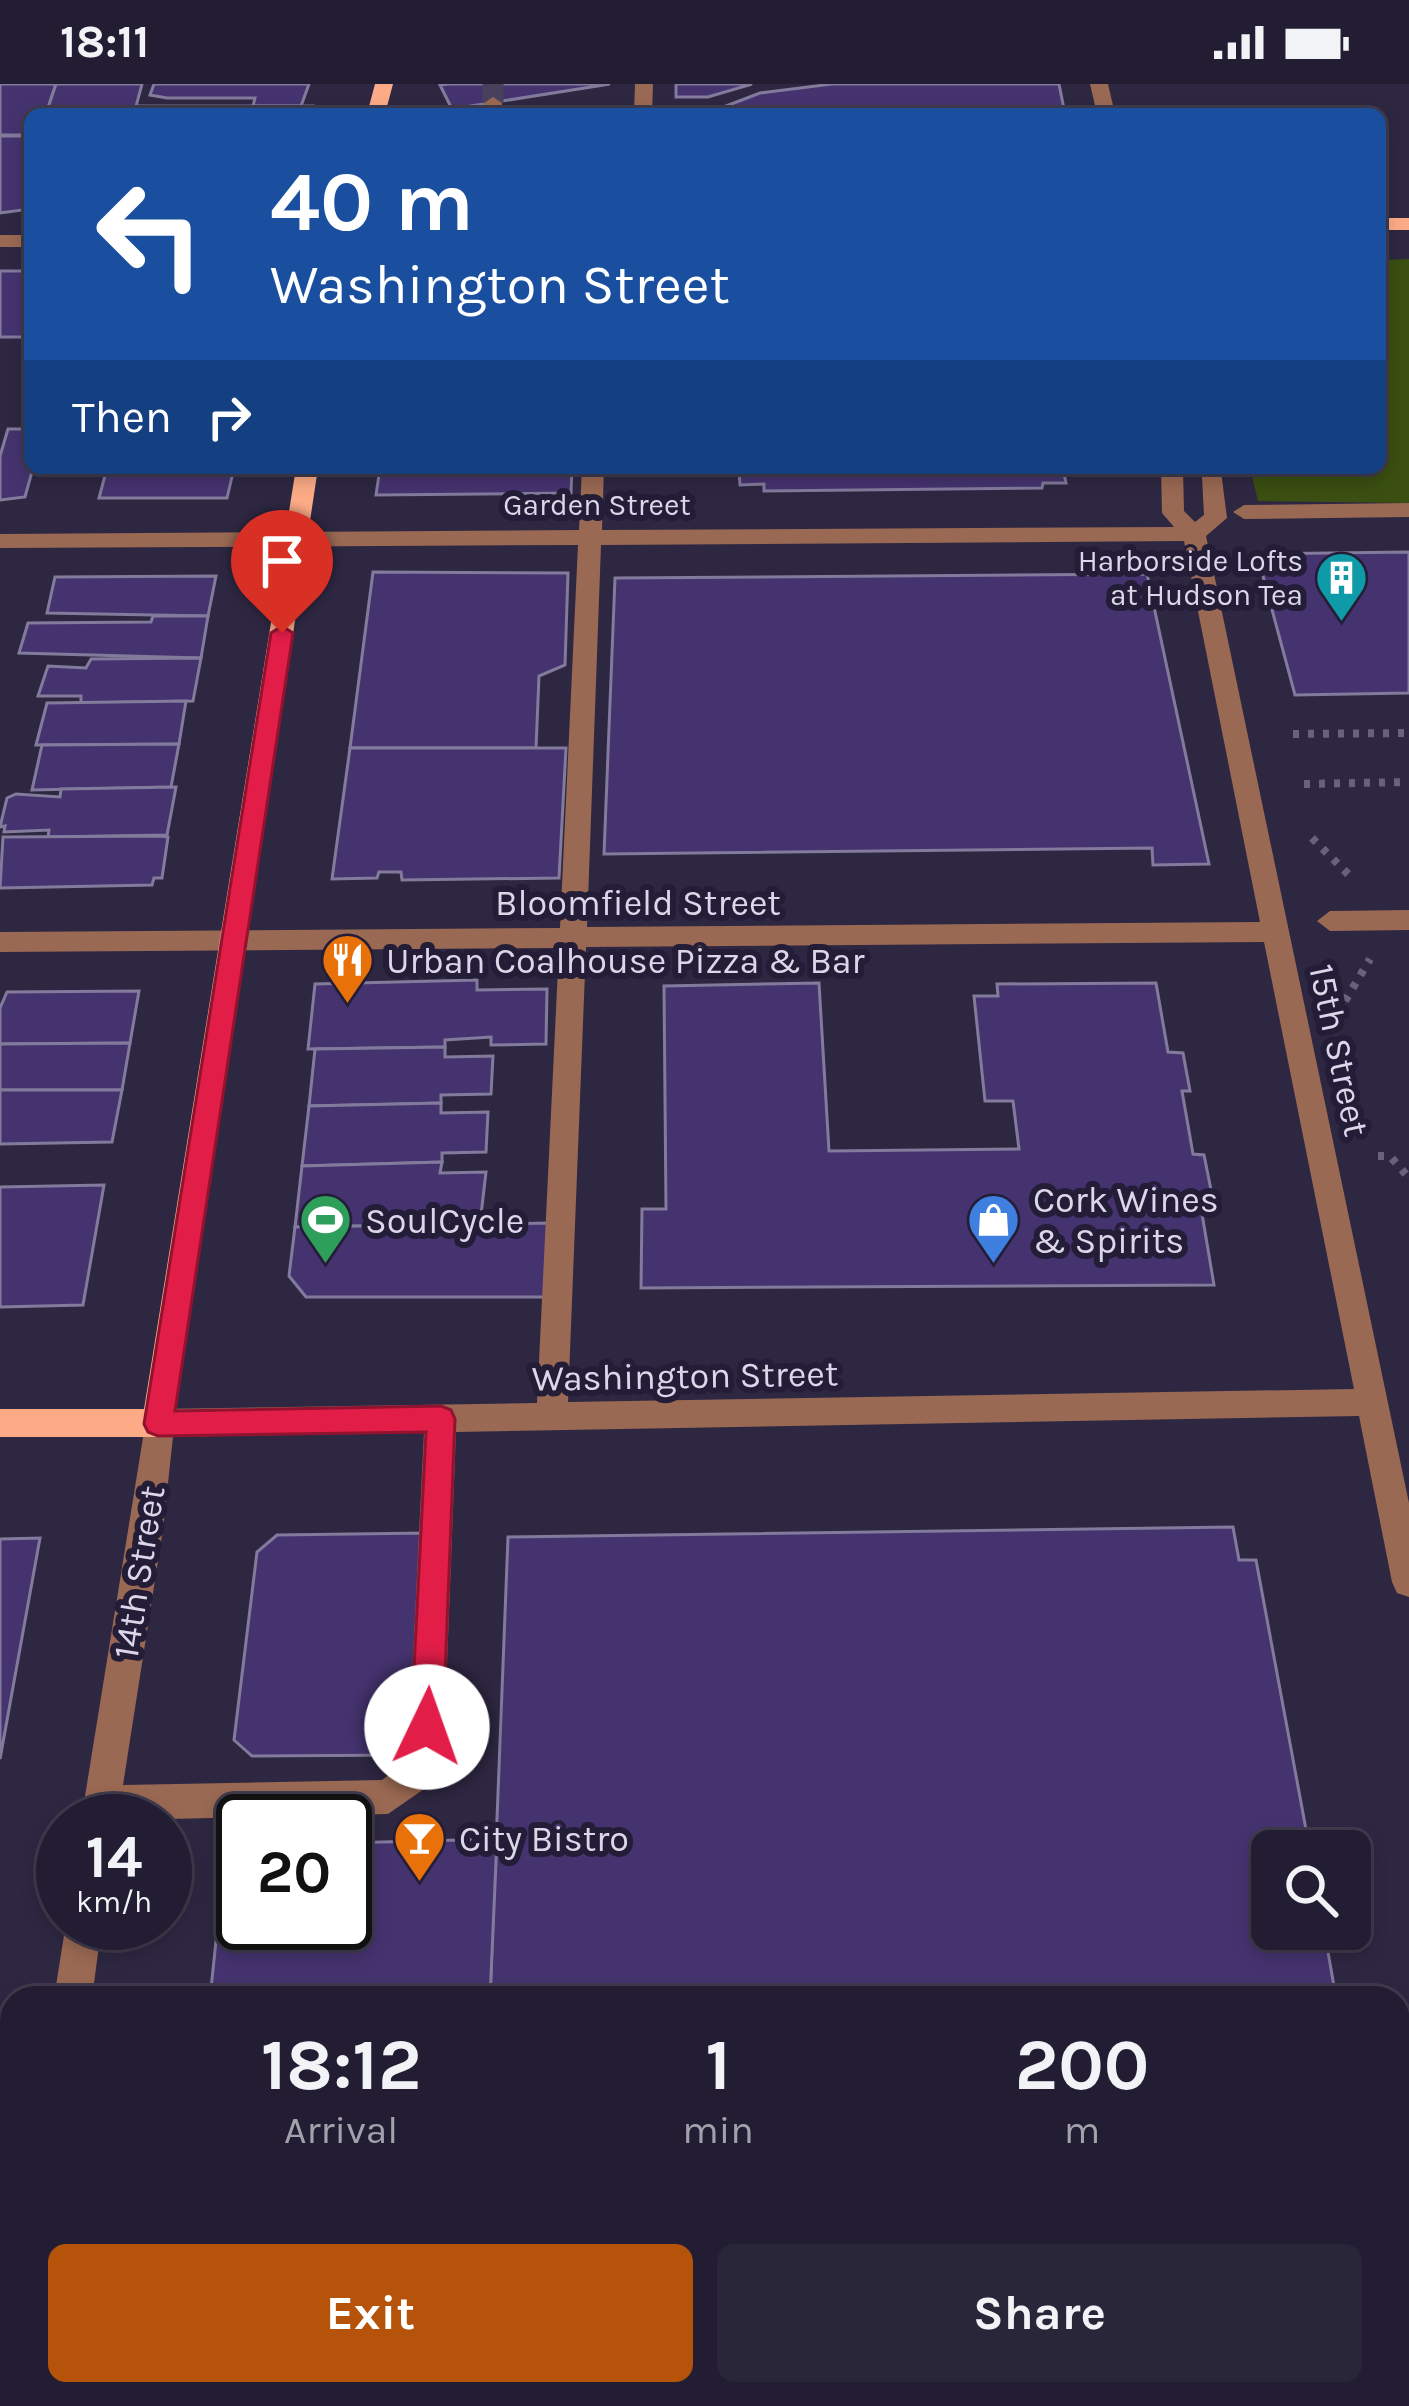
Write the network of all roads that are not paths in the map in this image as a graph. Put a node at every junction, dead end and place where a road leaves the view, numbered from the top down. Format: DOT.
graph roads {
  1 [pos="306,474"];
  2 [pos="592,474"];
  3 [pos="1168,474"];
  4 [pos="1212,474"];
  5 [pos="1409,510"];
  6 [pos="1244,512"];
  7 [pos="1194,534"];
  8 [pos="588,535"];
  9 [pos="296,538"];
  10 [pos="0,541"];
  11 [pos="1409,920"];
  12 [pos="1330,921"];
  13 [pos="1276,932"];
  14 [pos="572,938"];
  15 [pos="234,941"];
  16 [pos="0,942"];
  17 [pos="1372,1402"];
  18 [pos="552,1417"];
  19 [pos="441,1419"];
  20 [pos="0,1423"];
  21 [pos="158,1424"];
  22 [pos="1409,1582"];
  23 [pos="103,1794"];
  24 [pos="192,1807"];
  25 [pos="80,1950"];
  26 [pos="75,1986"];
  1 -- 9 [label="main road, 14th Street"];
  2 -- 8 [label="street"];
  3 -- 7 [label="street, 15th Street"];
  4 -- 7 [label="street"];
  5 -- 6 [label="street"];
  7 -- 8 [label="street, Garden Street"];
  7 -- 13 [label="street, 15th Street"];
  8 -- 9 [label="street, Garden Street"];
  8 -- 14 [label="street"];
  9 -- 10 [label="street, Garden Street"];
  9 -- 15 [label="main road, 14th Street"];
  11 -- 12 [label="street"];
  13 -- 14 [label="street, Bloomfield Street"];
  13 -- 17 [label="street, 15th Street"];
  14 -- 15 [label="street, Bloomfield Street"];
  14 -- 18 [label="street"];
  15 -- 16 [label="street, Bloomfield Street"];
  15 -- 21 [label="main road, 14th Street"];
  17 -- 18 [label="street, Washington Street"];
  17 -- 22 [label="street, 15th Street"];
  18 -- 19 [label="street, Washington Street"];
  19 -- 21 [label="street, Washington Street"];
  19 -- 24 [label="street"];
  20 -- 21 [label="main road, Washington Street"];
  21 -- 23 [label="street, 14th Street"];
  25 -- 26 [label="street"];
}
